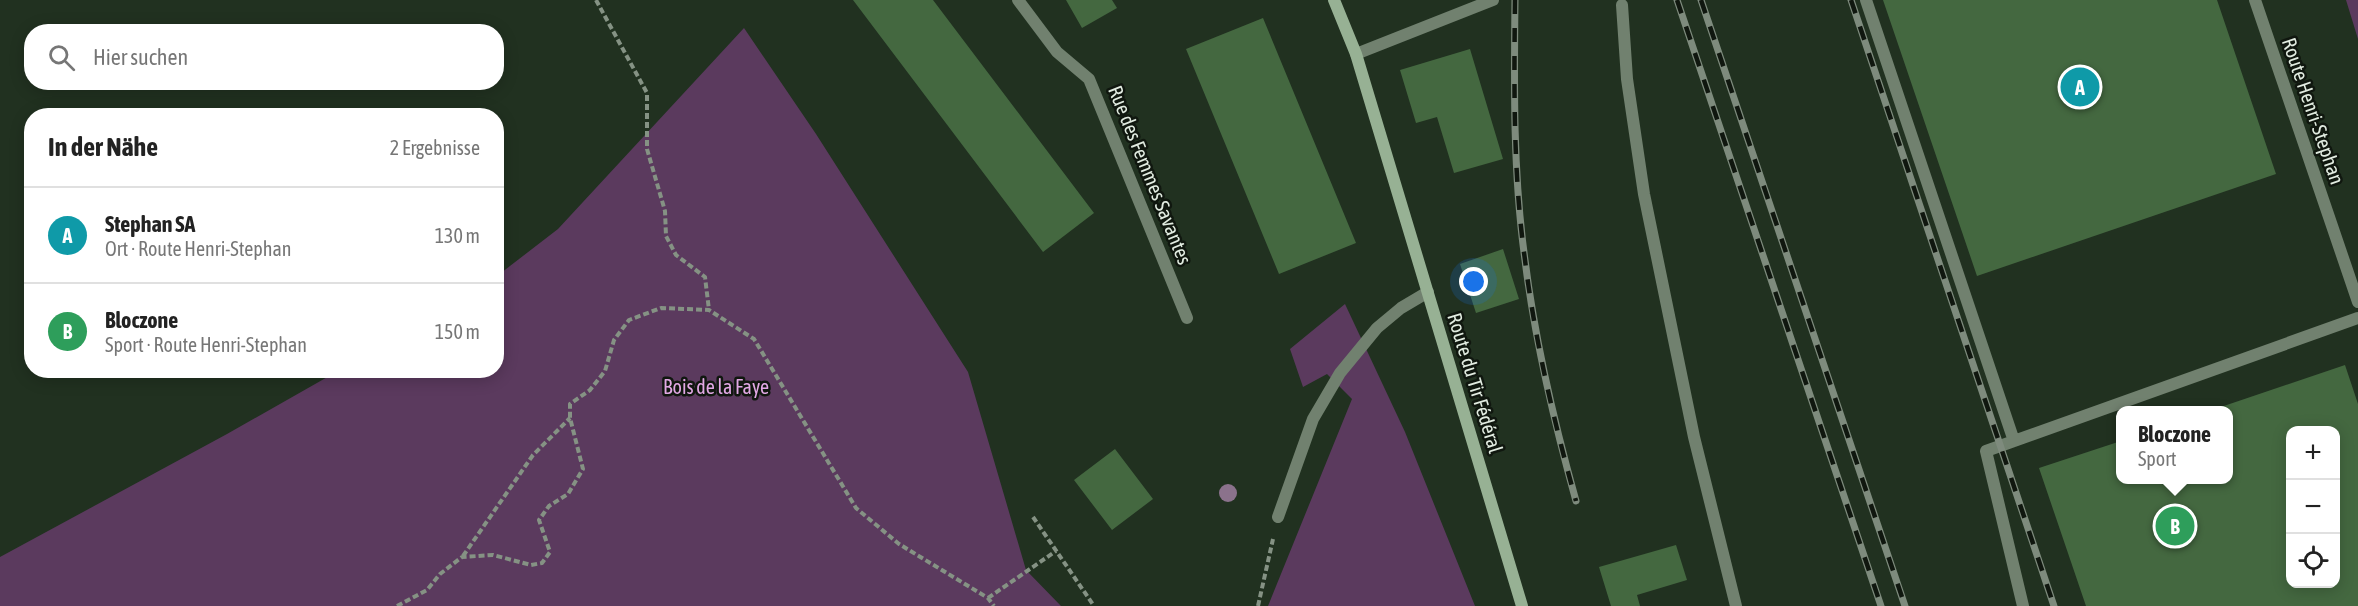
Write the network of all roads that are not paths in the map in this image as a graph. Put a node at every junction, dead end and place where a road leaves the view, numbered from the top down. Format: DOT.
graph roads {
  1 [pos="1018,0"];
  2 [pos="1334,0"];
  3 [pos="1493,0"];
  4 [pos="1866,0"];
  5 [pos="2255,0"];
  6 [pos="1622,5"];
  7 [pos="1356,54"];
  8 [pos="1428,291"];
  9 [pos="2358,302"];
  10 [pos="1188,318"];
  11 [pos="2358,318"];
  12 [pos="2014,441"];
  13 [pos="1278,517"];
  14 [pos="1522,606"];
  15 [pos="1736,606"];
  16 [pos="2023,606"];
  1 -- 10 [label="street, Rue des Femmes Savantes"];
  2 -- 7 [label="street, Route du Tir Fédéral"];
  3 -- 7 [label="street"];
  4 -- 12 [label="street"];
  5 -- 9 [label="street, Route Henri-Stephan"];
  6 -- 15 [label="street"];
  7 -- 8 [label="street, Route du Tir Fédéral"];
  8 -- 13 [label="street"];
  8 -- 14 [label="street, Route du Tir Fédéral"];
  11 -- 12 [label="street"];
  12 -- 16 [label="street"];
}
